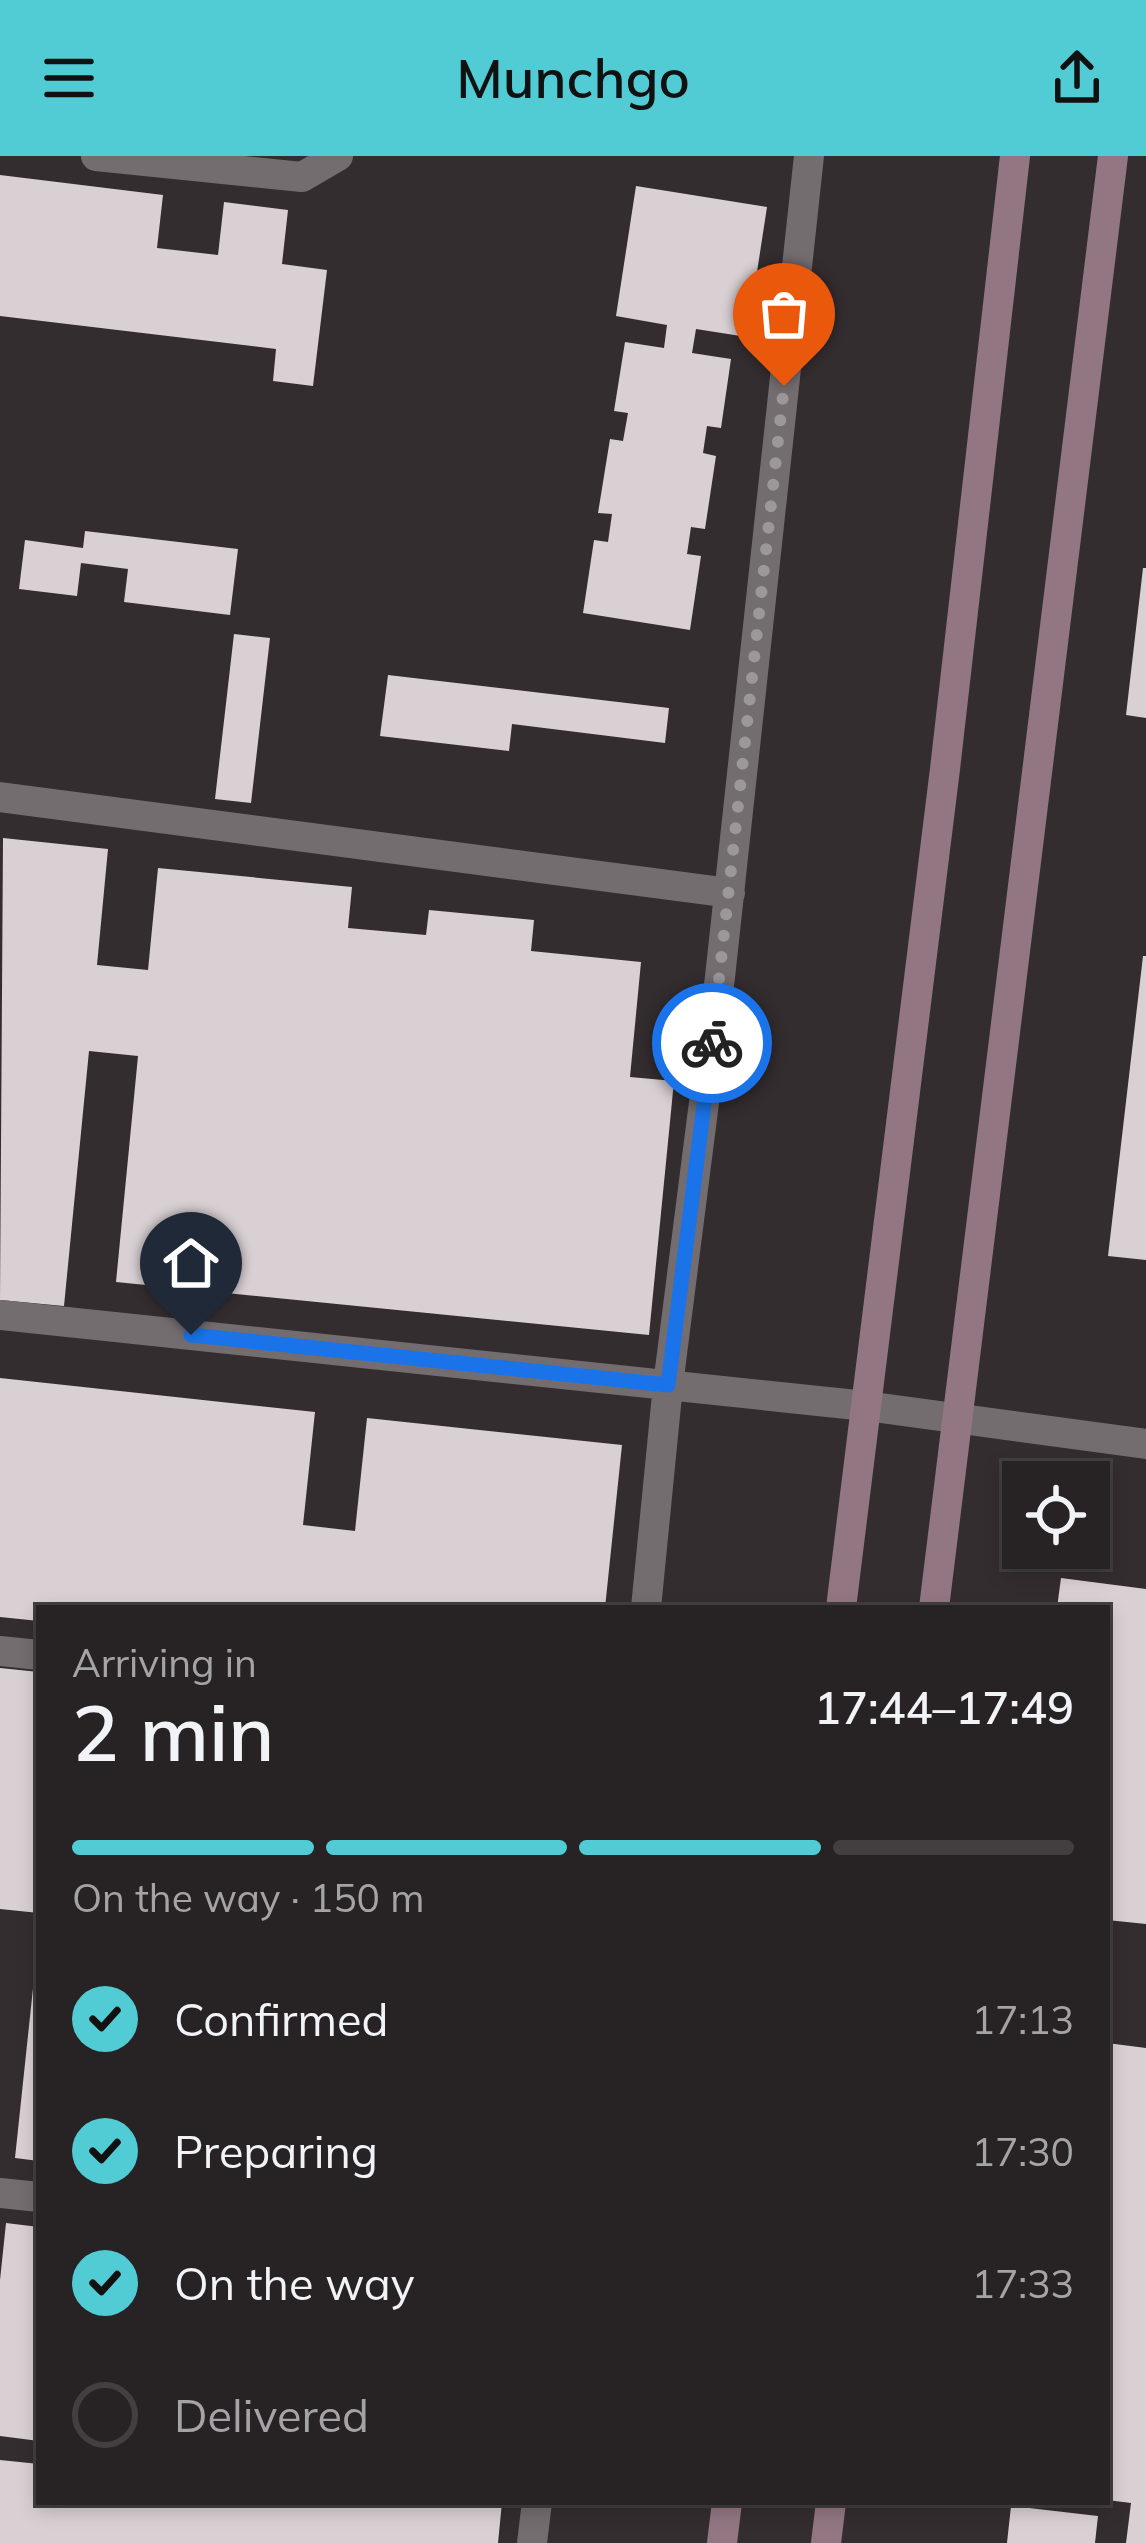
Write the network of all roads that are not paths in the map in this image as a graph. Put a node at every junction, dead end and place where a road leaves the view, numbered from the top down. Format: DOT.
graph roads {
  1 [pos="97,156"];
  2 [pos="338,156"];
  3 [pos="809,156"];
  4 [pos="1015,156"];
  5 [pos="1113,156"];
  6 [pos="0,797"];
  7 [pos="730,892"];
  8 [pos="0,1315"];
  9 [pos="668,1385"];
  10 [pos="866,1406"];
  11 [pos="956,1420"];
  12 [pos="1146,1444"];
  13 [pos="646,1605"];
  14 [pos="841,1605"];
  15 [pos="934,1605"];
  16 [pos="0,1651"];
  17 [pos="36,1655"];
  18 [pos="0,2193"];
  19 [pos="36,2197"];
  20 [pos="537,2505"];
  21 [pos="727,2505"];
  22 [pos="831,2505"];
  23 [pos="532,2543"];
  24 [pos="722,2543"];
  25 [pos="826,2543"];
  1 -- 2 [label="street"];
  3 -- 7 [label="street"];
  4 -- 10 [label="street"];
  5 -- 11 [label="street"];
  6 -- 7 [label="street"];
  7 -- 9 [label="street"];
  8 -- 9 [label="street"];
  9 -- 10 [label="street"];
  9 -- 13 [label="street"];
  10 -- 11 [label="street"];
  10 -- 14 [label="street"];
  11 -- 12 [label="street"];
  11 -- 15 [label="street"];
  16 -- 17 [label="street"];
  18 -- 19 [label="street"];
  20 -- 23 [label="street"];
  21 -- 24 [label="street"];
  22 -- 25 [label="street"];
}
